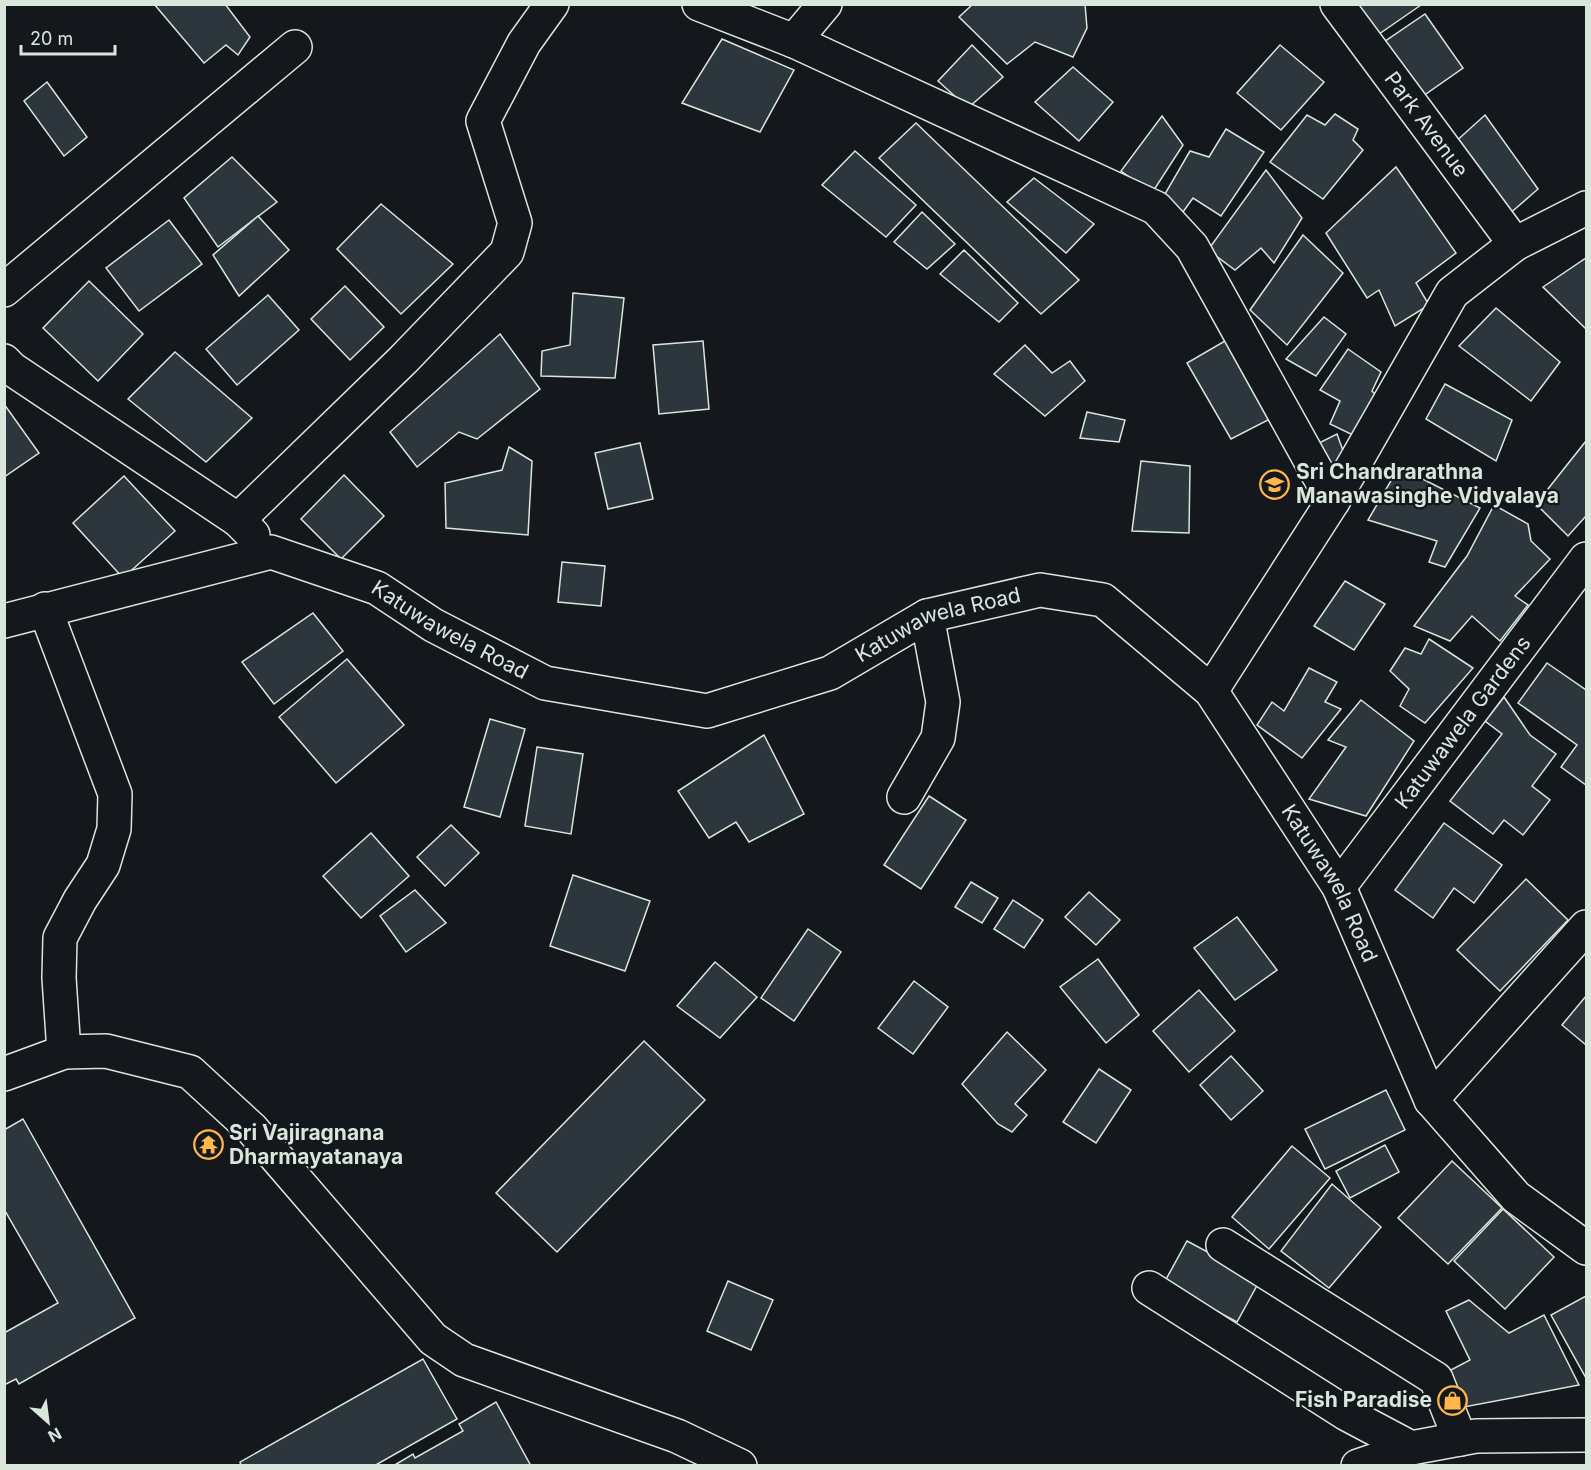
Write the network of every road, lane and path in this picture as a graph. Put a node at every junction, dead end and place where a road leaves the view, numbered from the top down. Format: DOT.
graph roads {
  1 [pos="552,4"];
  2 [pos="699,4"];
  3 [pos="825,4"];
  4 [pos="1337,4"];
  5 [pos="794,41"];
  6 [pos="295,47"];
  7 [pos="1587,208"];
  8 [pos="1515,244"];
  9 [pos="4,290"];
  10 [pos="4,361"];
  11 [pos="1333,501"];
  12 [pos="238,520"];
  13 [pos="271,552"];
  14 [pos="1587,559"];
  15 [pos="45,609"];
  16 [pos="927,616"];
  17 [pos="4,621"];
  18 [pos="1211,691"];
  19 [pos="904,797"];
  20 [pos="1339,887"];
  21 [pos="1587,927"];
  22 [pos="64,1052"];
  23 [pos="4,1074"];
  24 [pos="1431,1100"];
  25 [pos="1223,1245"];
  26 [pos="1587,1248"];
  27 [pos="1149,1288"];
  28 [pos="1587,1436"];
  29 [pos="1460,1439"];
  30 [pos="1411,1448"];
  31 [pos="740,1466"];
  32 [pos="1358,1466"];
  1 -- 12 [label="street"];
  2 -- 5 [label="street"];
  3 -- 5 [label="street"];
  4 -- 8 [label="street, Park Avenue"];
  5 -- 11 [label="street"];
  6 -- 9 [label="street"];
  7 -- 8 [label="street"];
  8 -- 11 [label="street"];
  10 -- 12 [label="street"];
  11 -- 18 [label="street"];
  12 -- 13 [label="street"];
  13 -- 15 [label="street"];
  13 -- 16 [label="street, Katuwawela Road"];
  14 -- 20 [label="street, Katuwawela Gardens"];
  15 -- 17 [label="street"];
  15 -- 22 [label="street"];
  16 -- 18 [label="street, Katuwawela Road"];
  16 -- 19 [label="street"];
  18 -- 20 [label="street, Katuwawela Road"];
  20 -- 24 [label="street, Katuwawela Road"];
  21 -- 24 [label="street"];
  22 -- 23 [label="street"];
  22 -- 31 [label="street"];
  24 -- 26 [label="street, Katuwawela Road"];
  25 -- 29 [label="street"];
  27 -- 30 [label="street"];
  28 -- 29 [label="street"];
  29 -- 30 [label="street"];
  30 -- 32 [label="street"];
}
